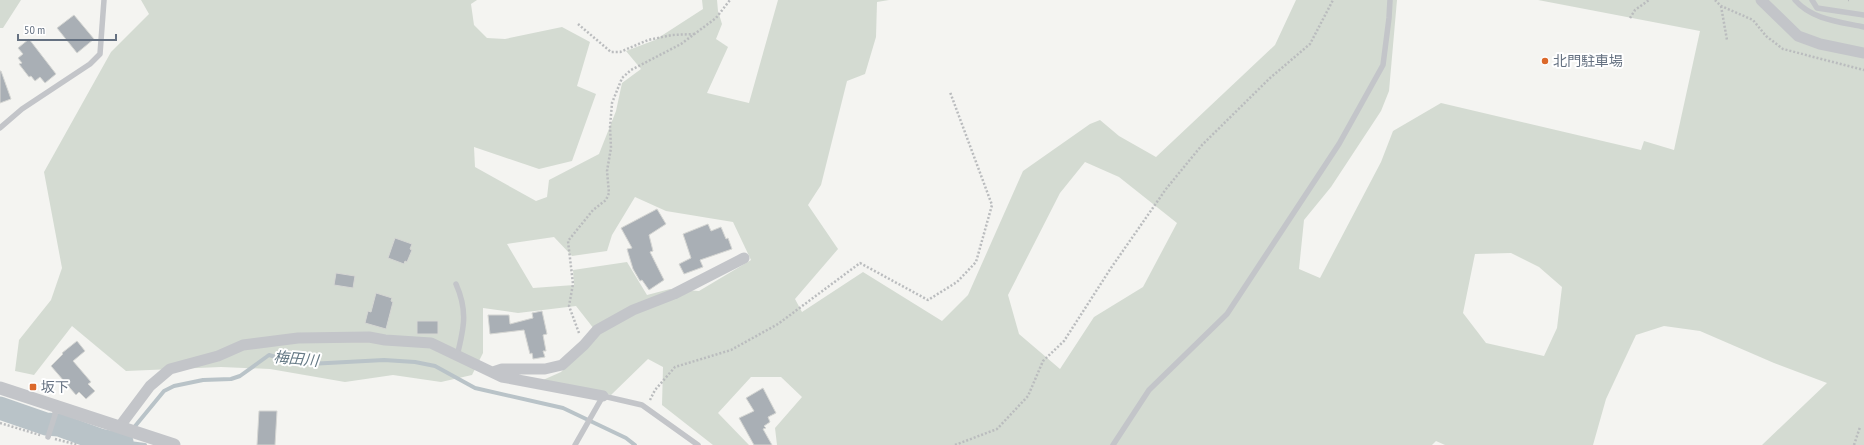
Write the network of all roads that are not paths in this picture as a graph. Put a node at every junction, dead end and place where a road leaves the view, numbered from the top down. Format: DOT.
graph roads {
  1 [pos="104,0"];
  2 [pos="1390,0"];
  3 [pos="1761,0"];
  4 [pos="1795,0"];
  5 [pos="1812,0"];
  6 [pos="1864,15"];
  7 [pos="1864,27"];
  8 [pos="1864,53"];
  9 [pos="0,128"];
  10 [pos="744,258"];
  11 [pos="456,284"];
  12 [pos="456,356"];
  13 [pos="493,372"];
  14 [pos="0,388"];
  15 [pos="603,396"];
  16 [pos="55,410"];
  17 [pos="120,426"];
  18 [pos="48,437"];
  19 [pos="174,445"];
  20 [pos="575,445"];
  21 [pos="698,445"];
  22 [pos="1113,445"];
  1 -- 9 [label="lane"];
  2 -- 22 [label="lane"];
  3 -- 8 [label="street"];
  4 -- 7 [label="lane"];
  5 -- 6 [label="lane"];
  10 -- 13 [label="street"];
  11 -- 12 [label="lane"];
  12 -- 13 [label="street"];
  12 -- 17 [label="street"];
  13 -- 15 [label="street"];
  14 -- 16 [label="street"];
  15 -- 20 [label="lane"];
  15 -- 21 [label="lane"];
  16 -- 17 [label="street"];
  16 -- 18 [label="lane"];
  17 -- 19 [label="street"];
}
